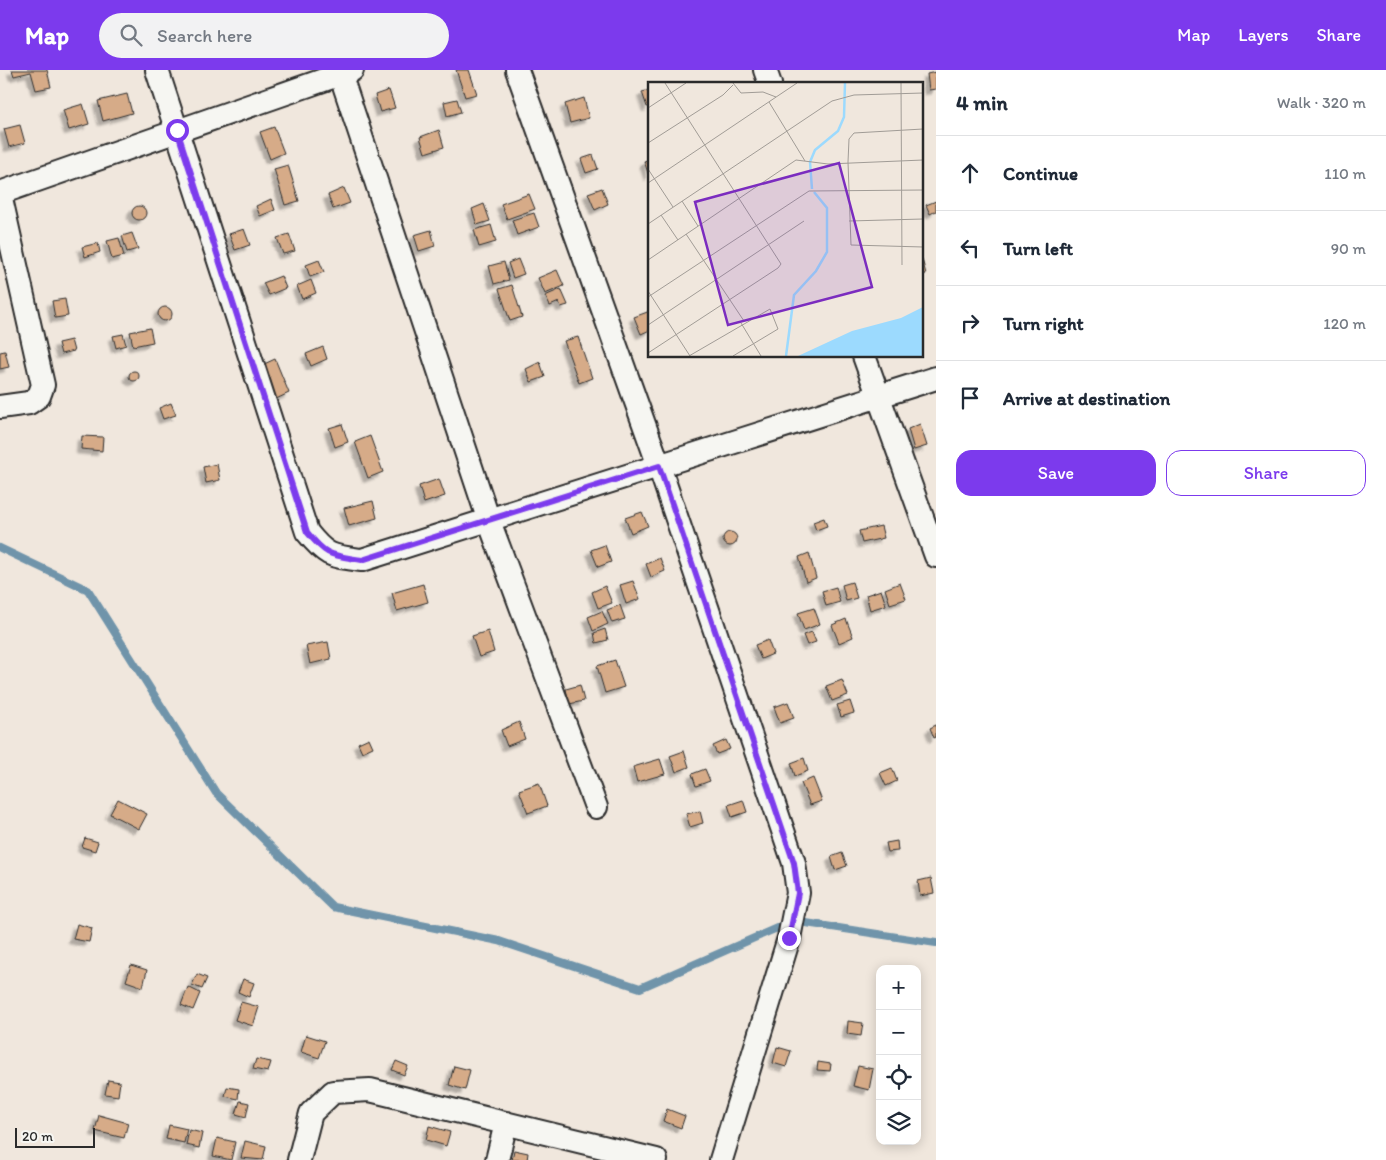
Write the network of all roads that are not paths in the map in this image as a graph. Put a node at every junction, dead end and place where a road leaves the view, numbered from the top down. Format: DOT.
graph roads {
  1 [pos="157,70"];
  2 [pos="517,70"];
  3 [pos="765,70"];
  4 [pos="344,71"];
  5 [pos="769,82"];
  6 [pos="177,130"];
  7 [pos="0,193"];
  8 [pos="865,358"];
  9 [pos="936,378"];
  10 [pos="878,397"];
  11 [pos="0,407"];
  12 [pos="659,466"];
  13 [pos="489,521"];
  14 [pos="936,556"];
  15 [pos="596,807"];
  16 [pos="506,1123"];
  17 [pos="299,1160"];
  18 [pos="497,1160"];
  19 [pos="656,1160"];
  20 [pos="721,1160"];
  1 -- 6 [label="street"];
  2 -- 12 [label="street"];
  3 -- 5 [label="street"];
  4 -- 6 [label="street"];
  4 -- 13 [label="street"];
  6 -- 7 [label="street"];
  6 -- 13 [label="street"];
  7 -- 11 [label="street"];
  8 -- 10 [label="street"];
  9 -- 10 [label="street"];
  10 -- 12 [label="street"];
  10 -- 14 [label="street"];
  12 -- 13 [label="street"];
  12 -- 20 [label="street"];
  13 -- 15 [label="street"];
  16 -- 17 [label="street"];
  16 -- 18 [label="street"];
  16 -- 19 [label="street"];
}
